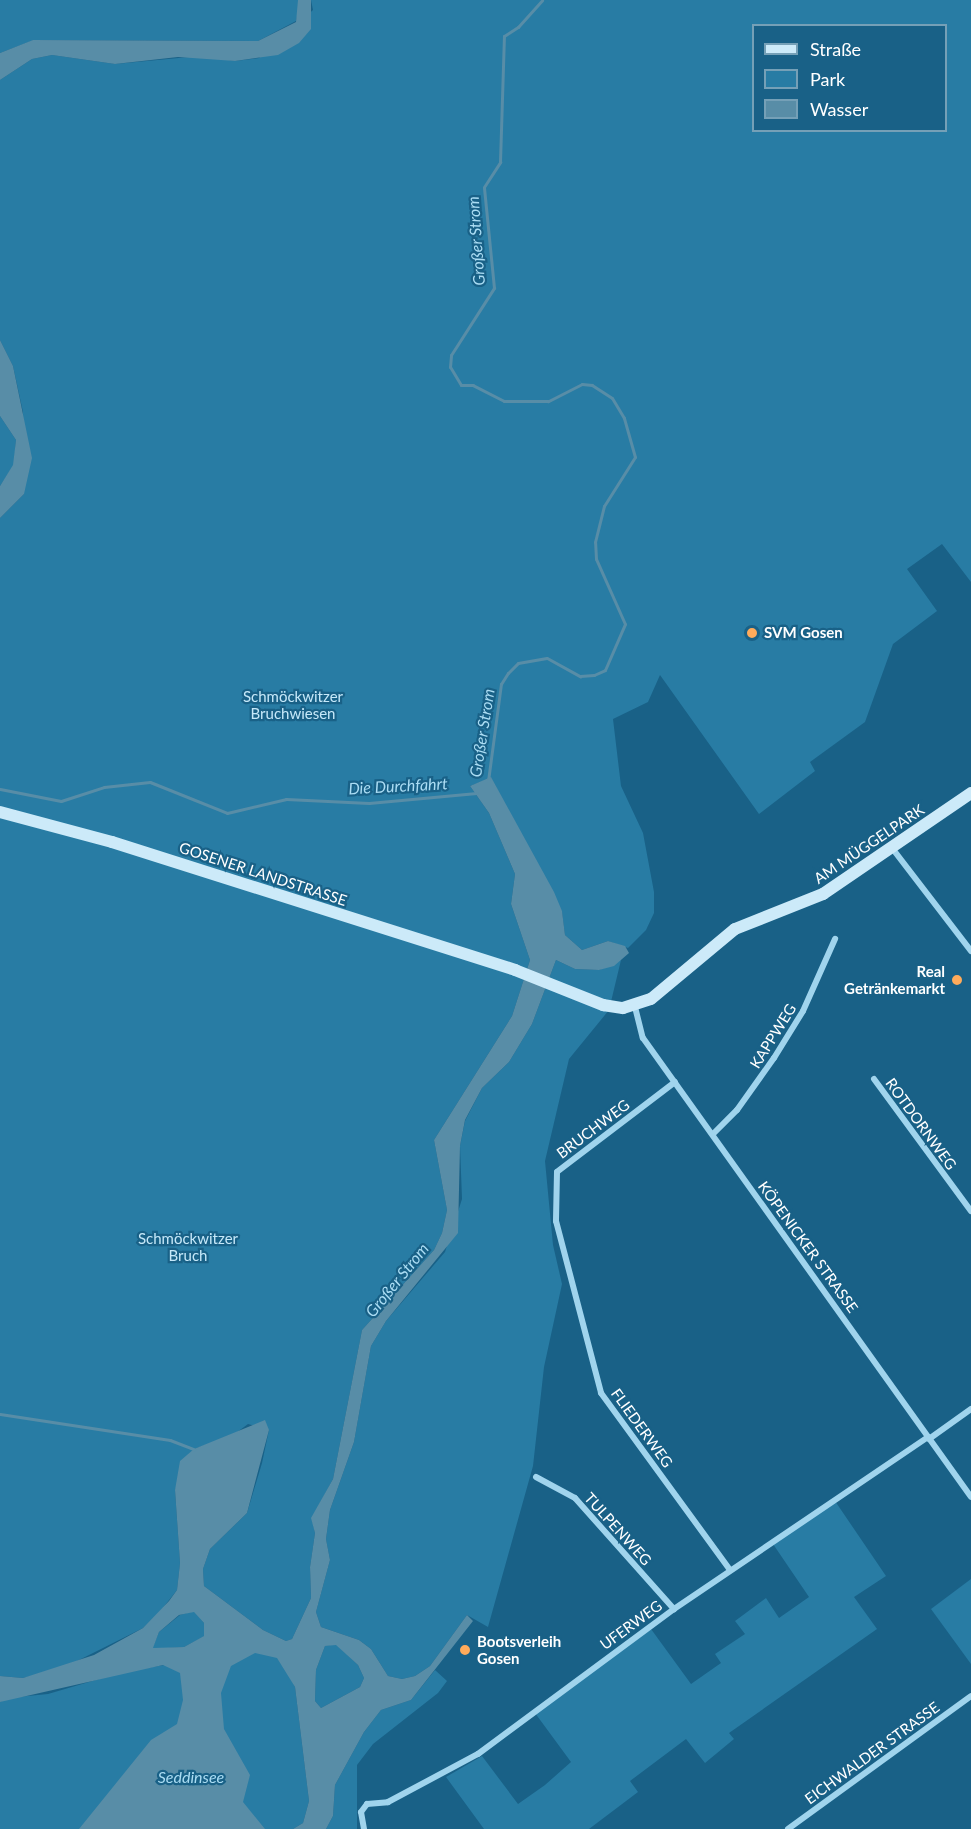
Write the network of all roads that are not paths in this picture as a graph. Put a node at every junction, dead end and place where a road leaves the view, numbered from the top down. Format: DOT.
graph roads {
  1 [pos="971,793"];
  2 [pos="0,812"];
  3 [pos="891,847"];
  4 [pos="835,939"];
  5 [pos="971,951"];
  6 [pos="635,1007"];
  7 [pos="874,1079"];
  8 [pos="675,1082"];
  9 [pos="712,1134"];
  10 [pos="971,1212"];
  11 [pos="572,1281"];
  12 [pos="971,1409"];
  13 [pos="929,1438"];
  14 [pos="536,1477"];
  15 [pos="971,1497"];
  16 [pos="730,1570"];
  17 [pos="674,1609"];
  18 [pos="971,1696"];
  19 [pos="364,1829"];
  20 [pos="788,1829"];
  1 -- 3 [label="main road, AM MÜGGELPARK"];
  2 -- 6 [label="main road, GOSENER LANDSTRASSE"];
  3 -- 5 [label="street"];
  3 -- 6 [label="main road, AM MÜGGELPARK"];
  4 -- 9 [label="street, KAPPWEG"];
  6 -- 8 [label="street, KÖPENICKER STRASSE"];
  7 -- 10 [label="street, ROTDORNWEG"];
  8 -- 9 [label="street, KÖPENICKER STRASSE"];
  8 -- 11 [label="street, BRUCHWEG"];
  9 -- 13 [label="street, KÖPENICKER STRASSE"];
  11 -- 16 [label="street, FLIEDERWEG"];
  12 -- 13 [label="street"];
  13 -- 15 [label="street, KÖPENICKER STRASSE"];
  13 -- 16 [label="street, UFERWEG"];
  14 -- 17 [label="street, TULPENWEG"];
  16 -- 17 [label="street, UFERWEG"];
  17 -- 19 [label="street, UFERWEG"];
  18 -- 20 [label="street, EICHWALDER STRASSE"];
}
